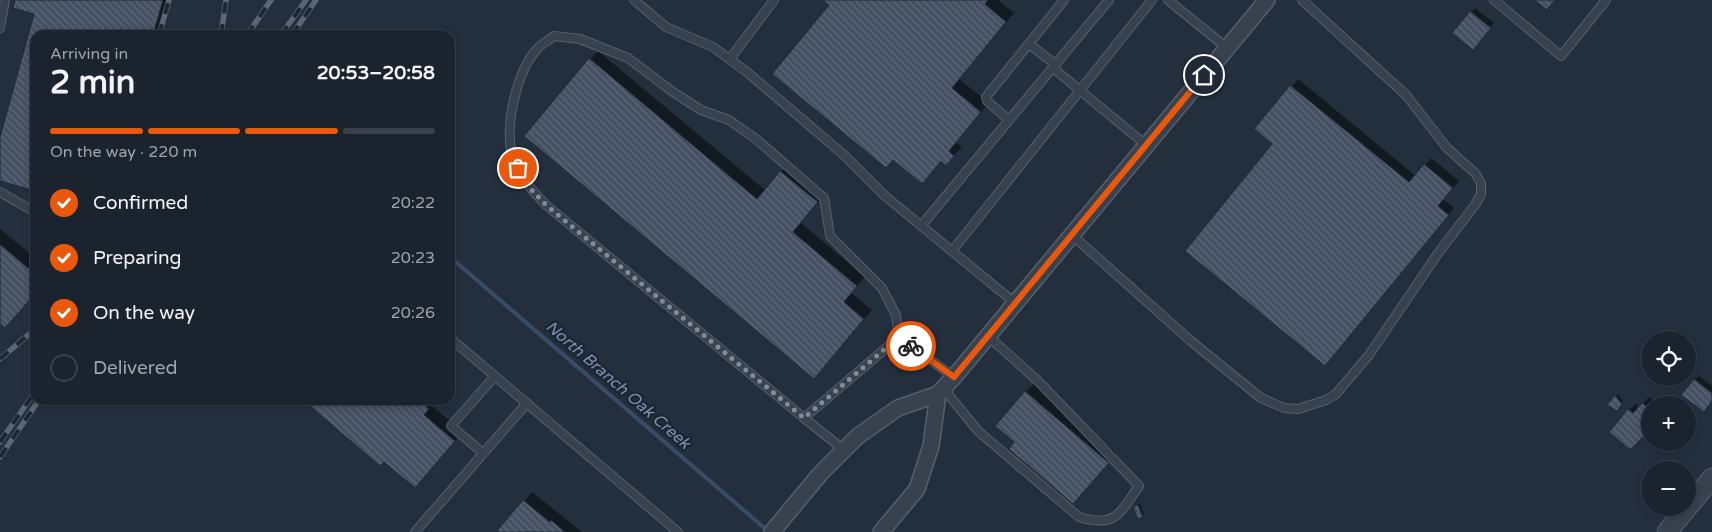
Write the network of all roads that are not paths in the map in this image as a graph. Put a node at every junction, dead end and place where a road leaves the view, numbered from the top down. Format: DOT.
graph roads {
  1 [pos="4,0"];
  2 [pos="634,0"];
  3 [pos="774,0"];
  4 [pos="1064,0"];
  5 [pos="1109,0"];
  6 [pos="1152,0"];
  7 [pos="1168,0"];
  8 [pos="1267,0"];
  9 [pos="1302,0"];
  10 [pos="1494,0"];
  11 [pos="1606,0"];
  12 [pos="0,28"];
  13 [pos="1030,44"];
  14 [pos="1227,48"];
  15 [pos="730,59"];
  16 [pos="1054,66"];
  17 [pos="1080,90"];
  18 [pos="1010,120"];
  19 [pos="1146,145"];
  20 [pos="0,192"];
  21 [pos="30,209"];
  22 [pos="921,226"];
  23 [pos="1072,235"];
  24 [pos="952,251"];
  25 [pos="1015,303"];
  26 [pos="988,336"];
  27 [pos="899,337"];
  28 [pos="455,342"];
  29 [pos="495,376"];
  30 [pos="954,377"];
  31 [pos="940,391"];
  32 [pos="527,403"];
  33 [pos="804,418"];
  34 [pos="844,450"];
  35 [pos="484,453"];
  36 [pos="1710,485"];
  37 [pos="775,529"];
  38 [pos="887,530"];
  39 [pos="415,532"];
  40 [pos="678,532"];
  41 [pos="1667,532"];
  1 -- 12 [label="lane"];
  2 -- 15 [label="lane"];
  3 -- 15 [label="lane"];
  4 -- 13 [label="lane"];
  5 -- 16 [label="lane"];
  6 -- 17 [label="lane"];
  7 -- 14 [label="lane"];
  8 -- 14 [label="street"];
  9 -- 23 [label="lane"];
  10 -- 11 [label="lane"];
  13 -- 16 [label="lane"];
  13 -- 18 [label="lane"];
  14 -- 19 [label="street"];
  15 -- 22 [label="lane"];
  16 -- 17 [label="lane"];
  16 -- 18 [label="lane"];
  17 -- 19 [label="lane"];
  17 -- 24 [label="lane"];
  18 -- 22 [label="lane"];
  19 -- 23 [label="street"];
  20 -- 21 [label="lane"];
  22 -- 24 [label="lane"];
  23 -- 25 [label="street"];
  24 -- 25 [label="lane"];
  25 -- 26 [label="street"];
  26 -- 30 [label="street"];
  26 -- 31 [label="lane"];
  27 -- 30 [label="lane"];
  27 -- 33 [label="lane"];
  27 -- 33 [label="lane"];
  28 -- 29 [label="lane"];
  29 -- 32 [label="lane"];
  29 -- 35 [label="lane"];
  30 -- 31 [label="street"];
  31 -- 34 [label="street"];
  31 -- 38 [label="street"];
  32 -- 35 [label="lane"];
  32 -- 40 [label="lane"];
  33 -- 34 [label="lane"];
  34 -- 37 [label="street"];
  35 -- 39 [label="lane"];
  36 -- 41 [label="street"];
}
